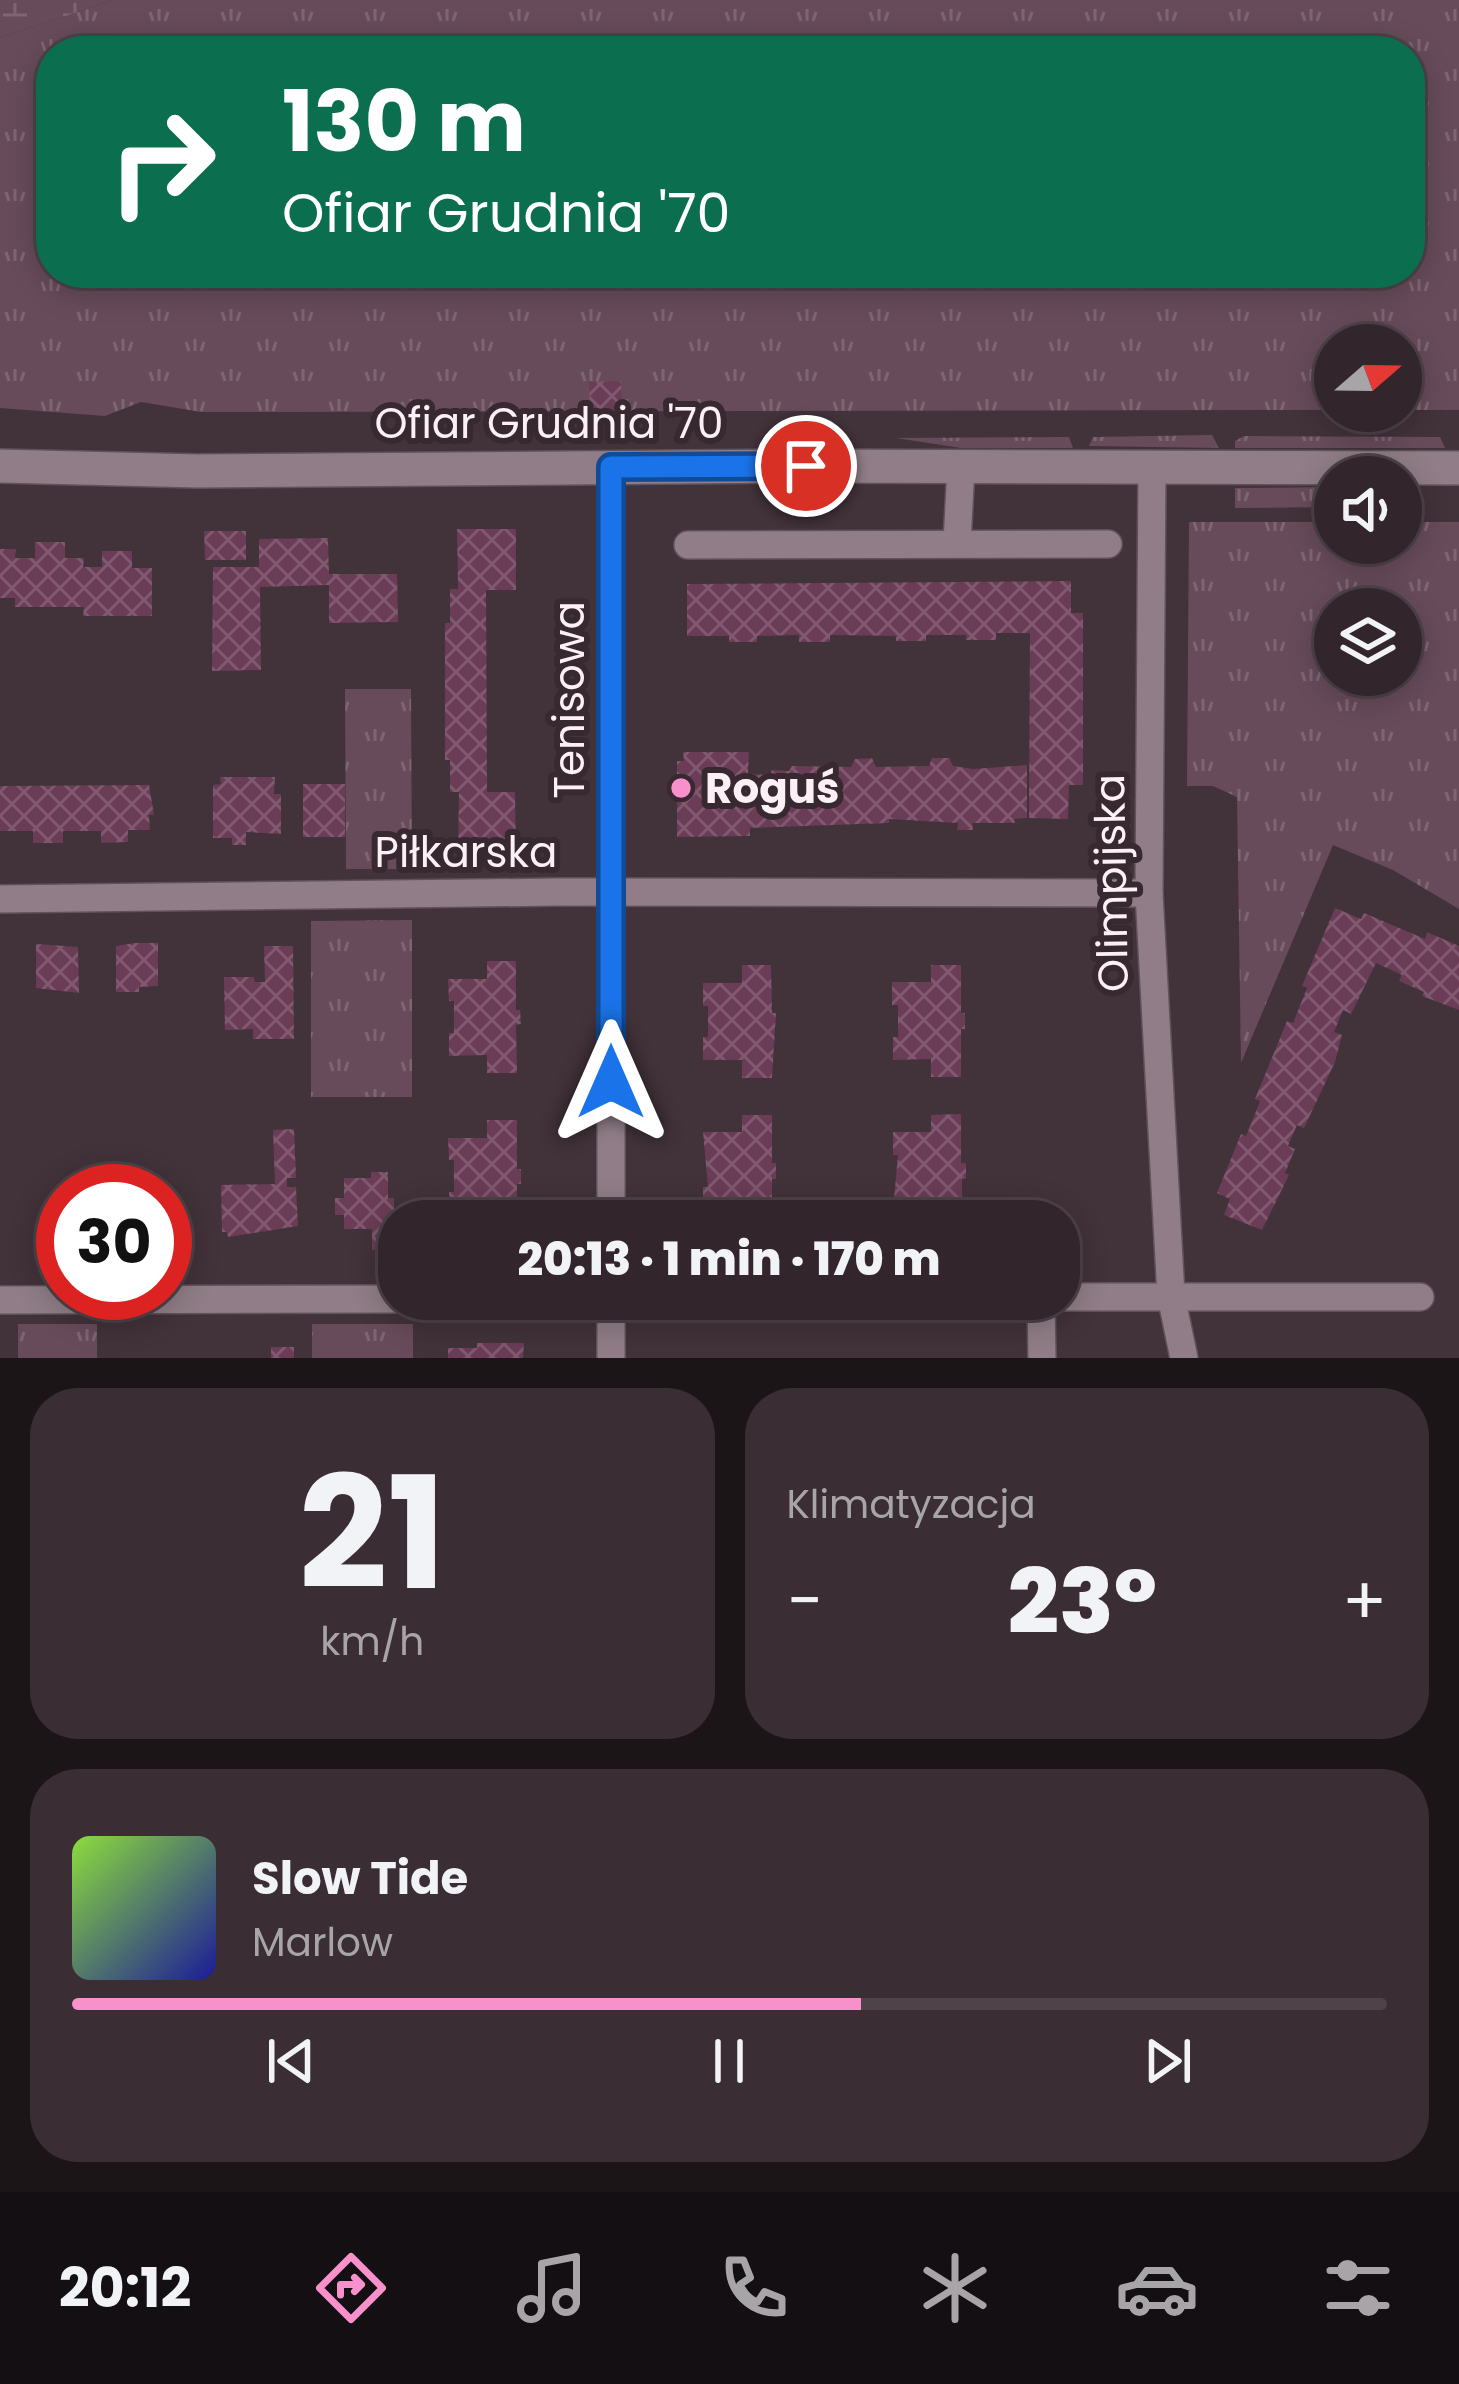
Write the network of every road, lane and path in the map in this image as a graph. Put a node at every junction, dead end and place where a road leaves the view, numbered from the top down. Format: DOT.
graph roads {
  1 [pos="0,466"];
  2 [pos="611,467"];
  3 [pos="961,467"];
  4 [pos="1152,468"];
  5 [pos="1459,468"];
  6 [pos="957,543"];
  7 [pos="1108,544"];
  8 [pos="688,545"];
  9 [pos="1149,893"];
  10 [pos="610,894"];
  11 [pos="0,899"];
  12 [pos="611,1200"];
  13 [pos="1171,1296"];
  14 [pos="1080,1297"];
  15 [pos="1420,1297"];
  16 [pos="378,1299"];
  17 [pos="0,1300"];
  18 [pos="611,1320"];
  19 [pos="1041,1320"];
  20 [pos="611,1358"];
  21 [pos="1042,1358"];
  22 [pos="1184,1358"];
  1 -- 2 [label="street, Ofiar Grudnia '70"];
  2 -- 3 [label="street, Ofiar Grudnia '70"];
  2 -- 10 [label="street, Tenisowa"];
  3 -- 4 [label="street, Ofiar Grudnia '70"];
  3 -- 6 [label="street"];
  4 -- 5 [label="street, Ofiar Grudnia '70"];
  4 -- 9 [label="street, Olimpijska"];
  6 -- 7 [label="street"];
  6 -- 8 [label="street"];
  9 -- 10 [label="street, Piłkarska"];
  9 -- 13 [label="street, Olimpijska"];
  10 -- 11 [label="street, Piłkarska"];
  10 -- 12 [label="street, Tenisowa"];
  13 -- 14 [label="street"];
  13 -- 15 [label="street"];
  13 -- 22 [label="street, Olimpijska"];
  16 -- 17 [label="street"];
  18 -- 20 [label="street"];
  19 -- 21 [label="street"];
}
